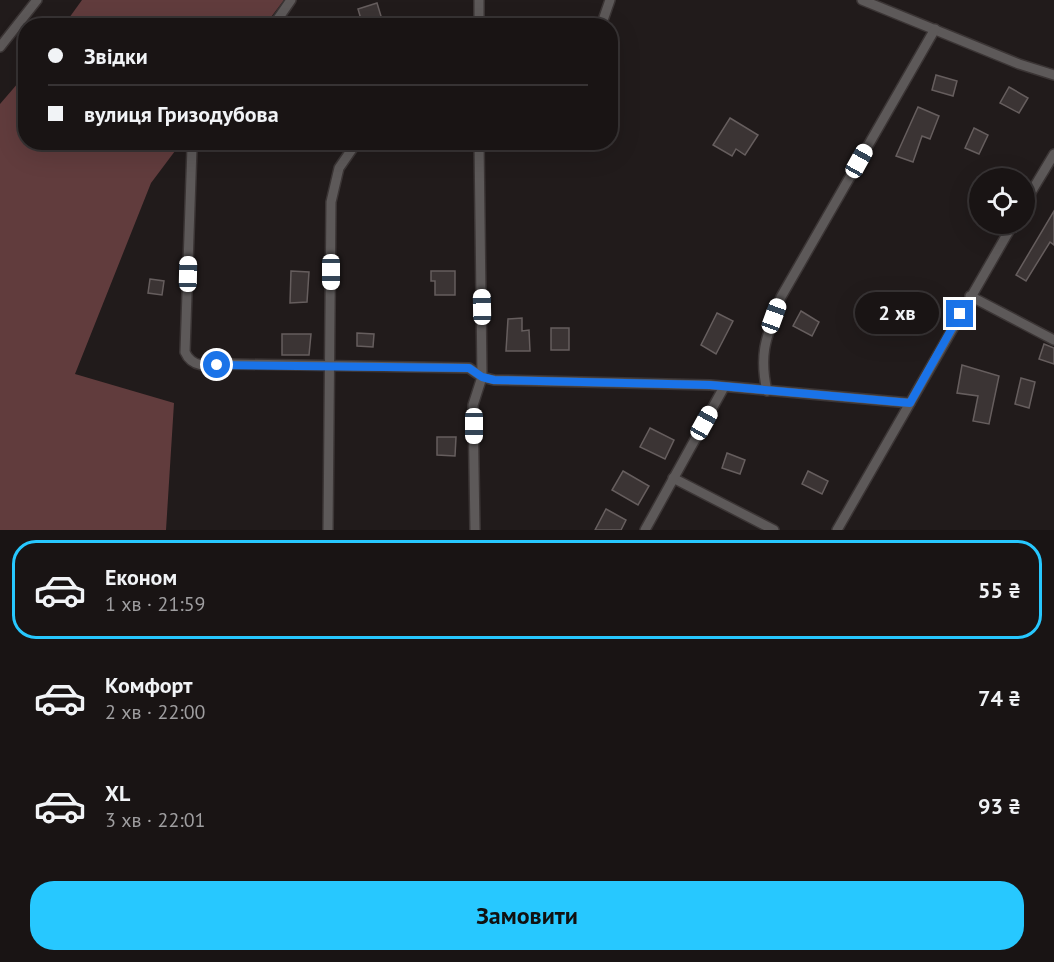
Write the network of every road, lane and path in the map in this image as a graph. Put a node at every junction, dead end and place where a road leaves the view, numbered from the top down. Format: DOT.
graph roads {
  1 [pos="37,0"];
  2 [pos="291,0"];
  3 [pos="479,0"];
  4 [pos="610,0"];
  5 [pos="862,0"];
  6 [pos="23,18"];
  7 [pos="279,18"];
  8 [pos="479,18"];
  9 [pos="604,18"];
  10 [pos="18,24"];
  11 [pos="934,29"];
  12 [pos="0,47"];
  13 [pos="1054,75"];
  14 [pos="192,150"];
  15 [pos="351,150"];
  16 [pos="479,150"];
  17 [pos="1054,154"];
  18 [pos="1035,186"];
  19 [pos="1007,234"];
  20 [pos="970,296"];
  21 [pos="1054,340"];
  22 [pos="331,365"];
  23 [pos="482,377"];
  24 [pos="724,387"];
  25 [pos="767,391"];
  26 [pos="910,403"];
  27 [pos="673,478"];
  28 [pos="328,530"];
  29 [pos="475,530"];
  30 [pos="645,530"];
  31 [pos="774,530"];
  32 [pos="837,530"];
  1 -- 6 [label="street"];
  2 -- 7 [label="street"];
  3 -- 8 [label="street"];
  4 -- 9 [label="street"];
  5 -- 11 [label="street"];
  10 -- 12 [label="street"];
  11 -- 13 [label="street"];
  11 -- 25 [label="street"];
  14 -- 22 [label="street"];
  15 -- 22 [label="street"];
  16 -- 23 [label="street"];
  17 -- 18 [label="street"];
  19 -- 20 [label="street"];
  20 -- 21 [label="street"];
  20 -- 26 [label="street"];
  22 -- 23 [label="street"];
  22 -- 28 [label="street"];
  23 -- 24 [label="street"];
  23 -- 29 [label="street"];
  24 -- 25 [label="street"];
  24 -- 27 [label="street"];
  25 -- 26 [label="street"];
  26 -- 32 [label="street"];
  27 -- 30 [label="street"];
  27 -- 31 [label="street"];
}
